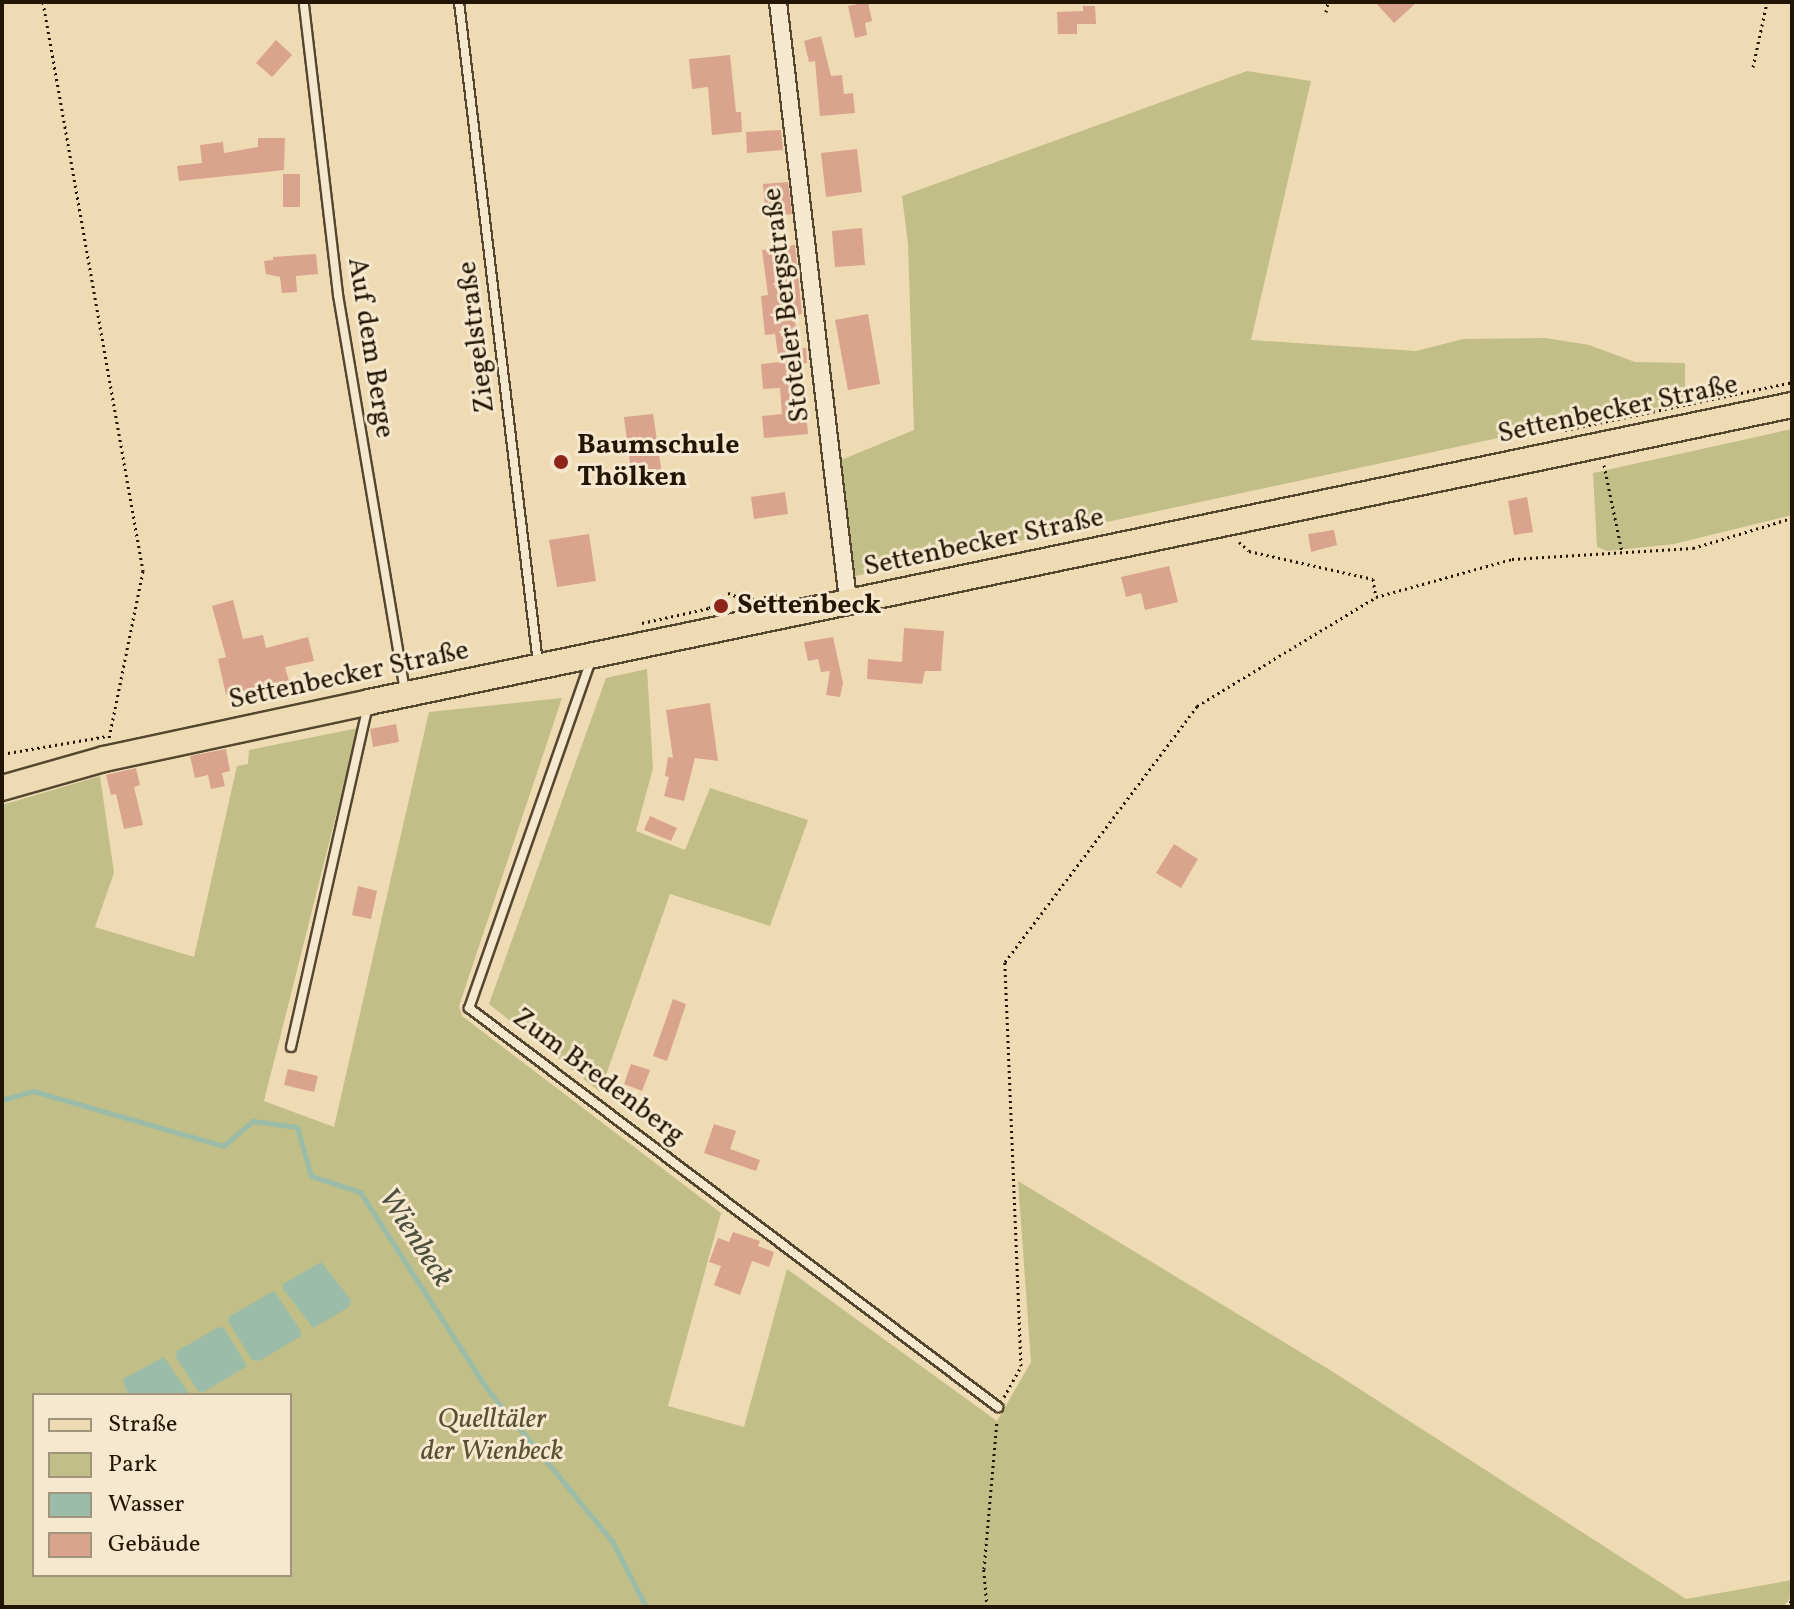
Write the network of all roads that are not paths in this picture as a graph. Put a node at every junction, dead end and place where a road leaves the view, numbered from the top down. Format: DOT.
graph roads {
  1 [pos="459,2"];
  2 [pos="778,2"];
  3 [pos="304,5"];
  4 [pos="1792,405"];
  5 [pos="848,601"];
  6 [pos="593,655"];
  7 [pos="538,666"];
  8 [pos="405,695"];
  9 [pos="369,702"];
  10 [pos="2,788"];
  11 [pos="291,1047"];
  12 [pos="998,1407"];
  1 -- 7 [label="lane, Ziegelstraße"];
  2 -- 5 [label="street, Stoteler Bergstraße"];
  3 -- 8 [label="lane, Auf dem Berge"];
  4 -- 5 [label="main road, Settenbecker Straße"];
  5 -- 6 [label="main road, Settenbecker Straße"];
  6 -- 7 [label="main road, Settenbecker Straße"];
  6 -- 12 [label="lane, Zum Bredenberg"];
  7 -- 8 [label="main road, Settenbecker Straße"];
  8 -- 9 [label="main road, Settenbecker Straße"];
  9 -- 10 [label="main road, Settenbecker Straße"];
  9 -- 11 [label="lane"];
}
